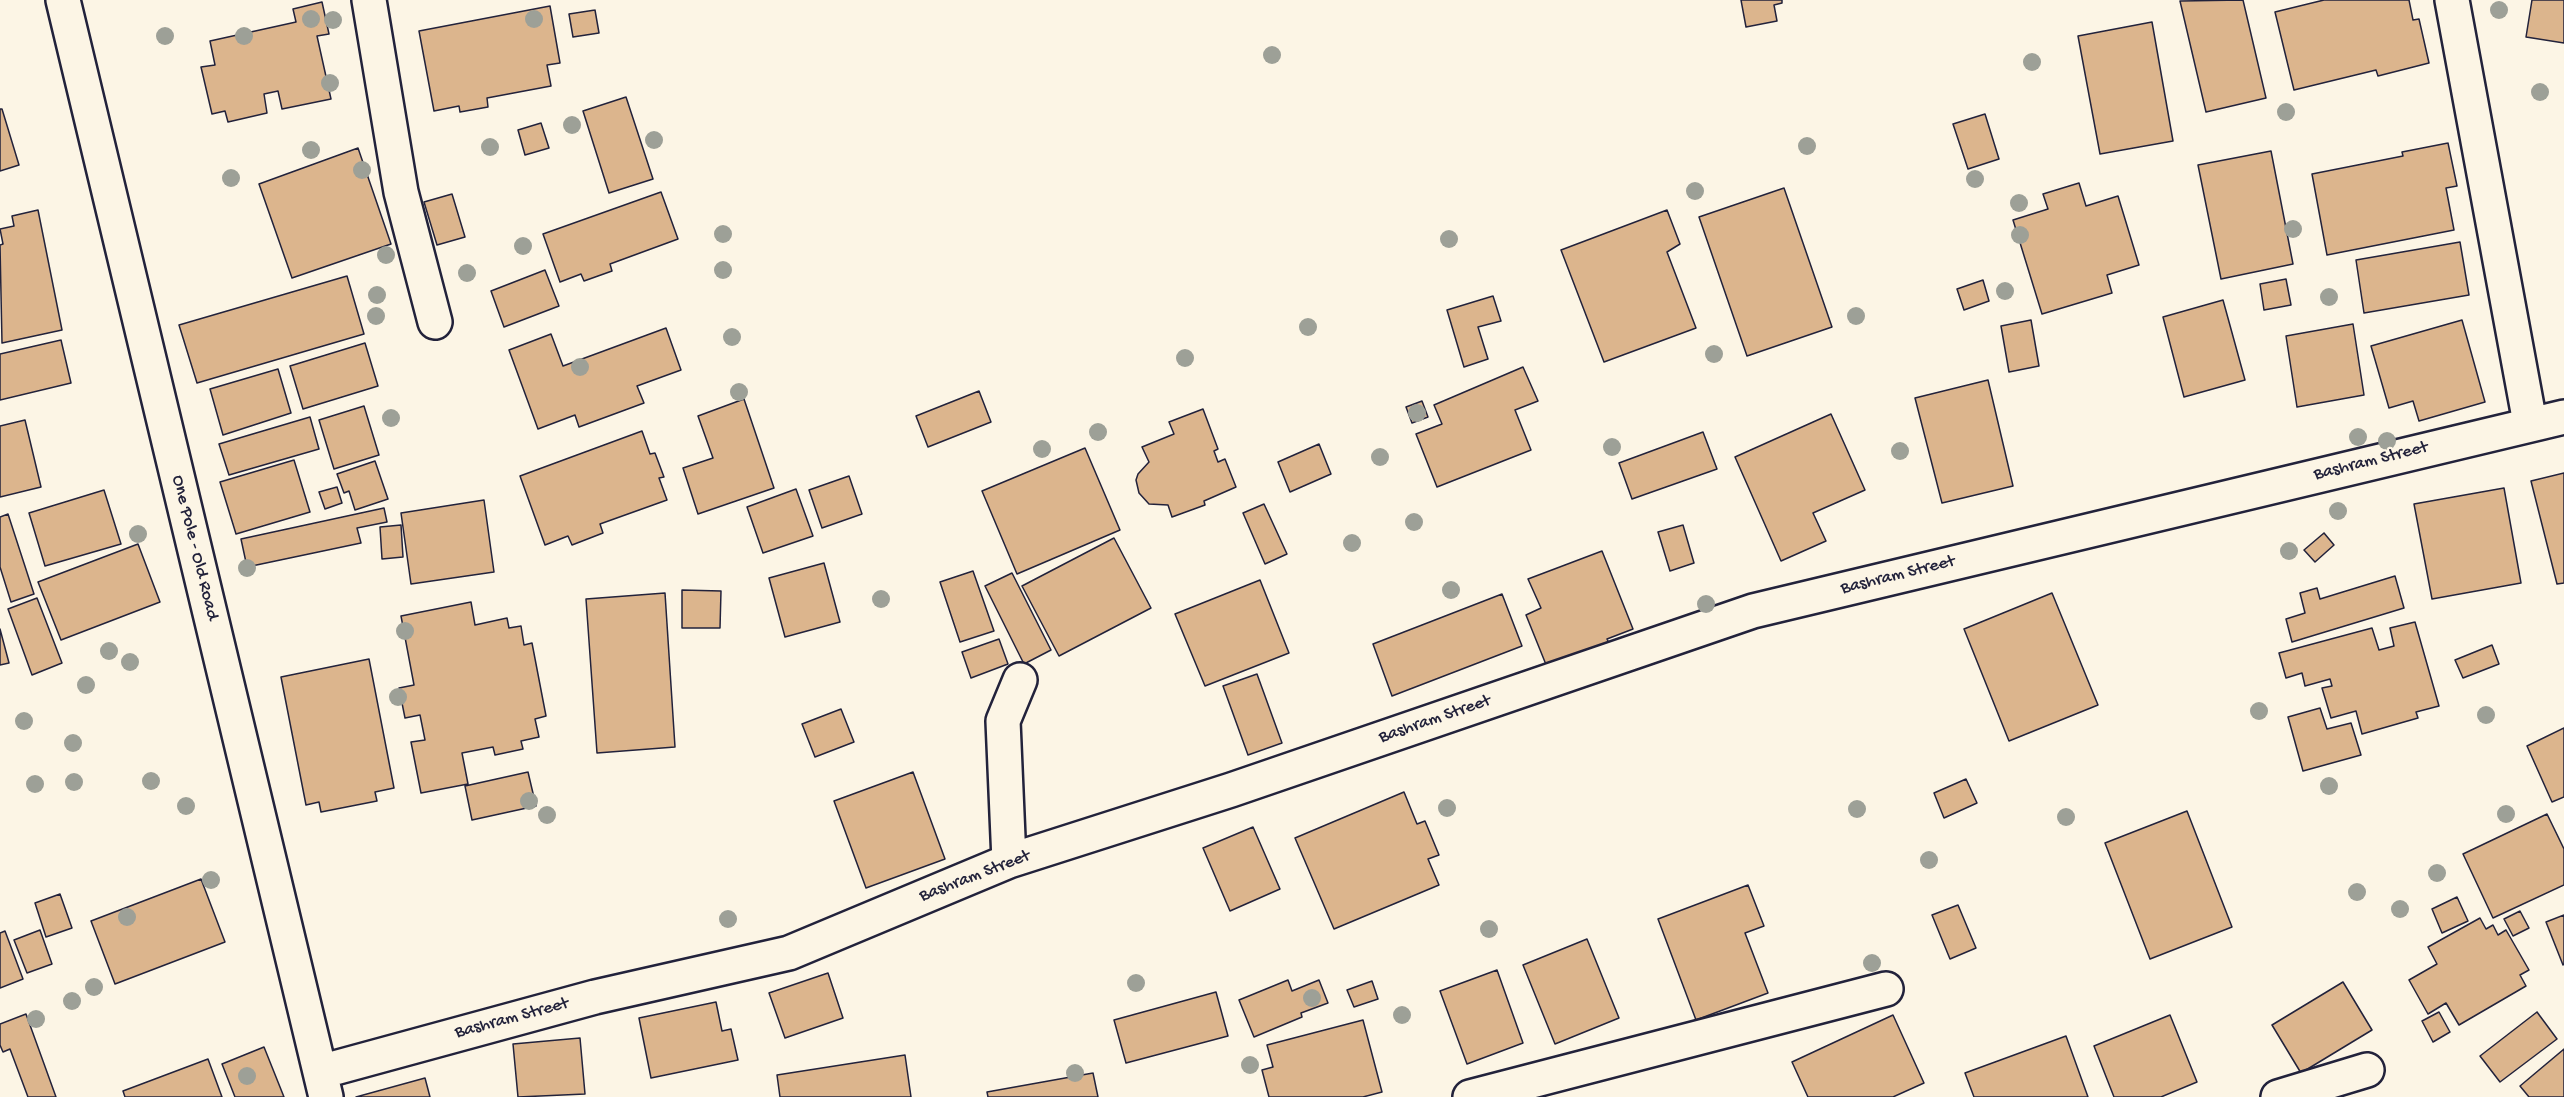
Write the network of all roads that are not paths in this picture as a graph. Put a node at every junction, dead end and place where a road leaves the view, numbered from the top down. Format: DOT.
graph roads {
  1 [pos="63,0"];
  2 [pos="369,0"];
  3 [pos="2452,0"];
  4 [pos="435,322"];
  5 [pos="2564,417"];
  6 [pos="2530,423"];
  7 [pos="1020,680"];
  8 [pos="1009,861"];
  9 [pos="1886,988"];
  10 [pos="2367,1070"];
  11 [pos="323,1084"];
  12 [pos="1470,1097"];
  13 [pos="2278,1097"];
  1 -- 11 [label="street, One Pole - Old Road"];
  2 -- 4 [label="street"];
  3 -- 6 [label="street"];
  5 -- 6 [label="street, Bashram Street"];
  6 -- 8 [label="street, Bashram Street"];
  7 -- 8 [label="street"];
  8 -- 11 [label="street, Bashram Street"];
  9 -- 12 [label="street"];
  10 -- 13 [label="street"];
}
